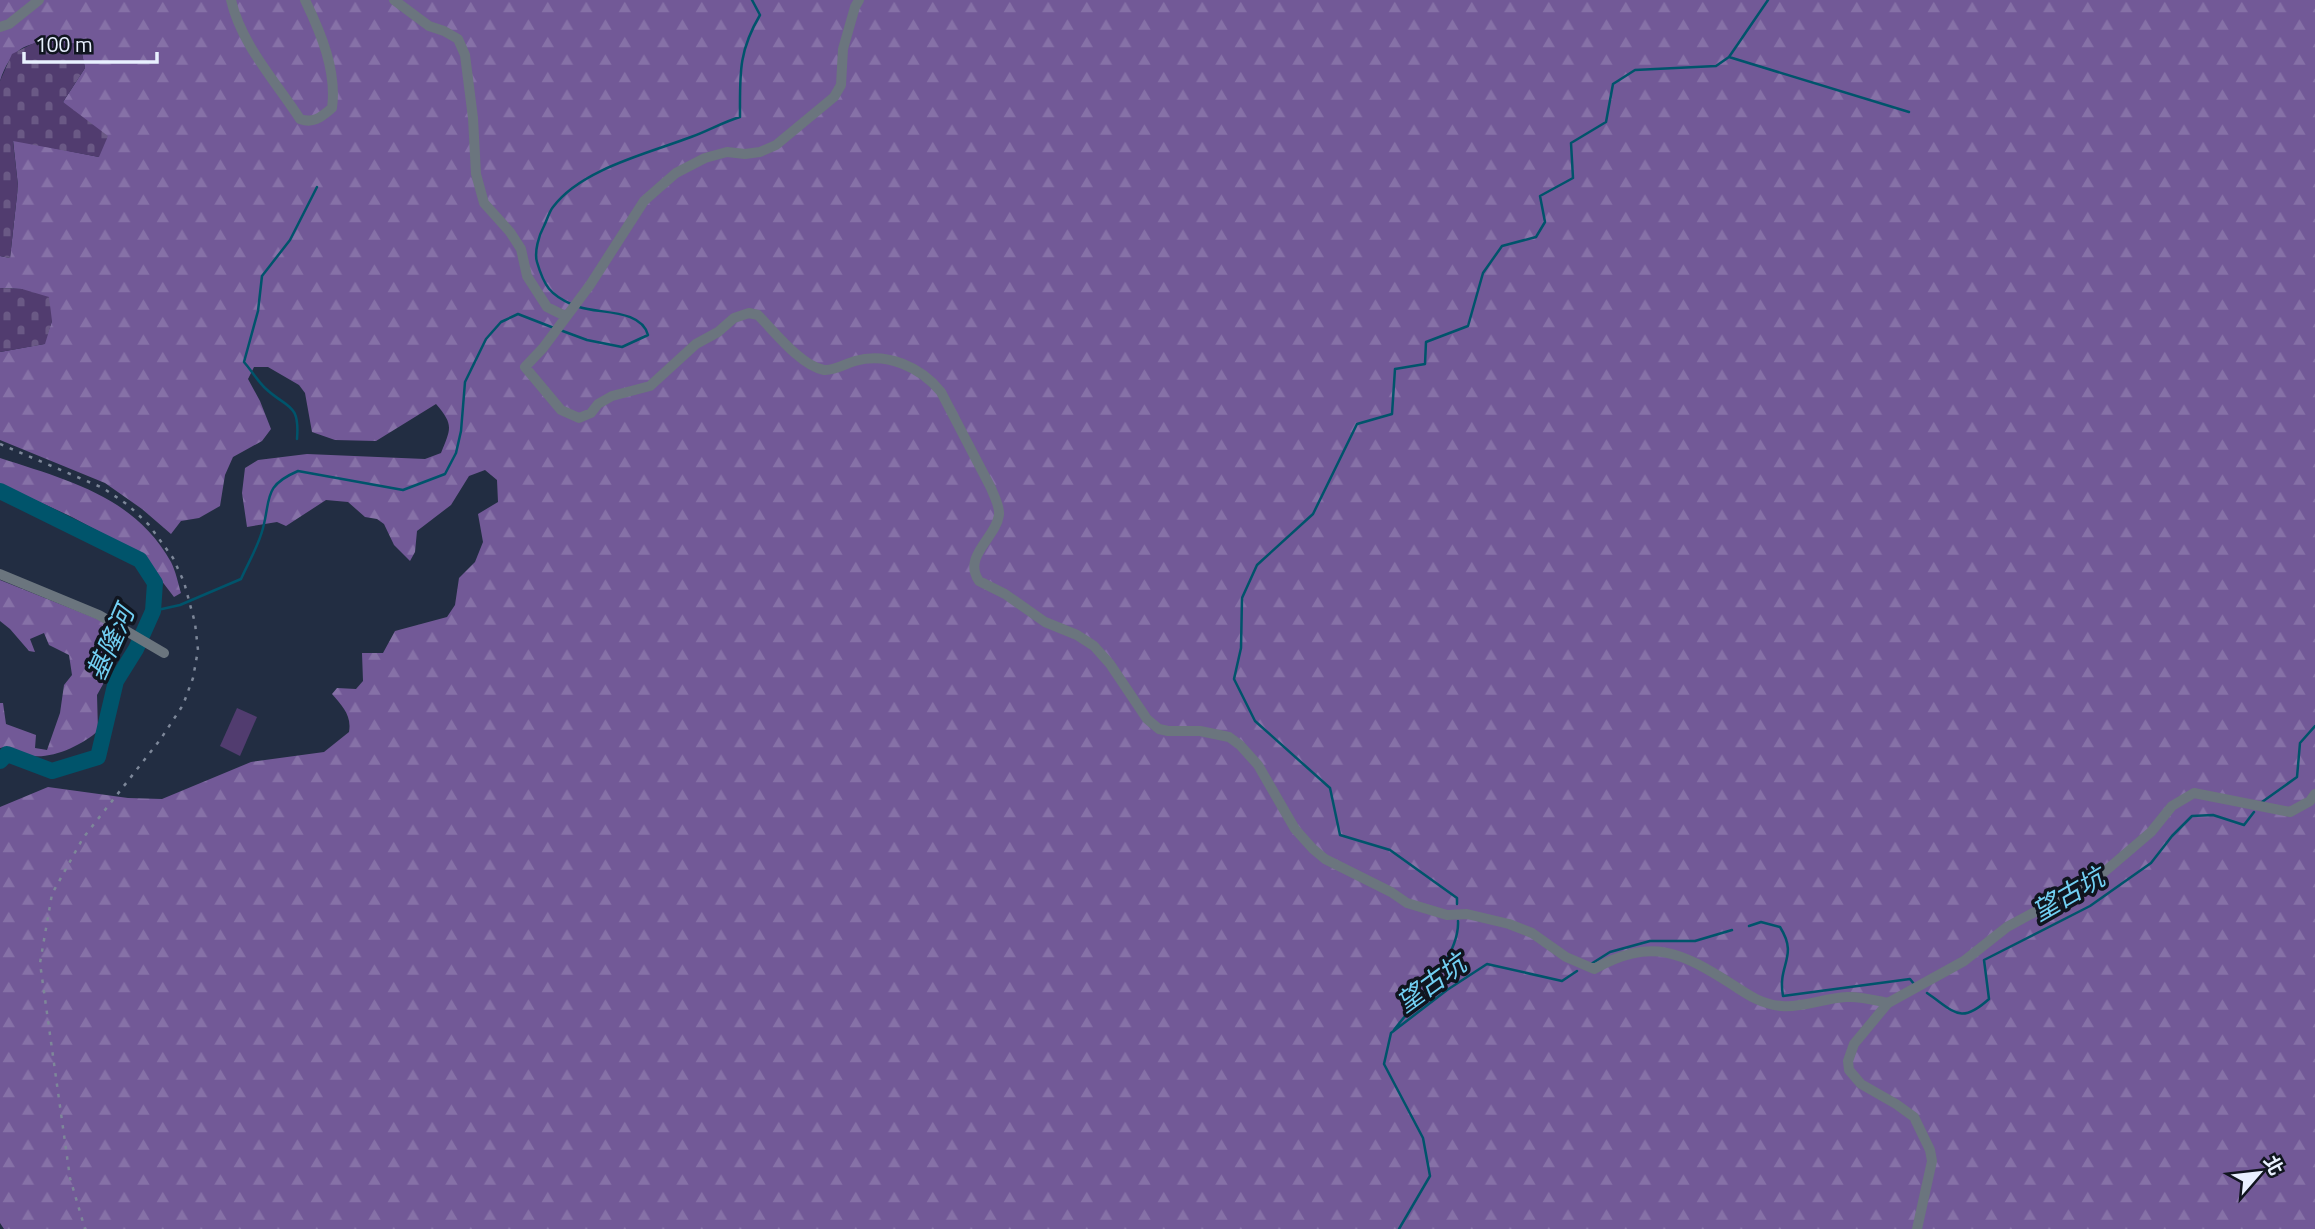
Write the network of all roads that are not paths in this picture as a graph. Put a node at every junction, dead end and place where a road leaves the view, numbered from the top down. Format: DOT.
graph roads {
  1 [pos="39,0"];
  2 [pos="231,0"];
  3 [pos="305,0"];
  4 [pos="394,0"];
  5 [pos="859,0"];
  6 [pos="0,27"];
  7 [pos="565,316"];
  8 [pos="0,574"];
  9 [pos="164,653"];
  10 [pos="2315,794"];
  11 [pos="1888,1003"];
  12 [pos="1917,1229"];
  1 -- 6 [label="street"];
  2 -- 3 [label="street"];
  4 -- 7 [label="street"];
  5 -- 7 [label="street"];
  7 -- 11 [label="street"];
  8 -- 9 [label="street"];
  10 -- 11 [label="street"];
  11 -- 12 [label="street"];
}
